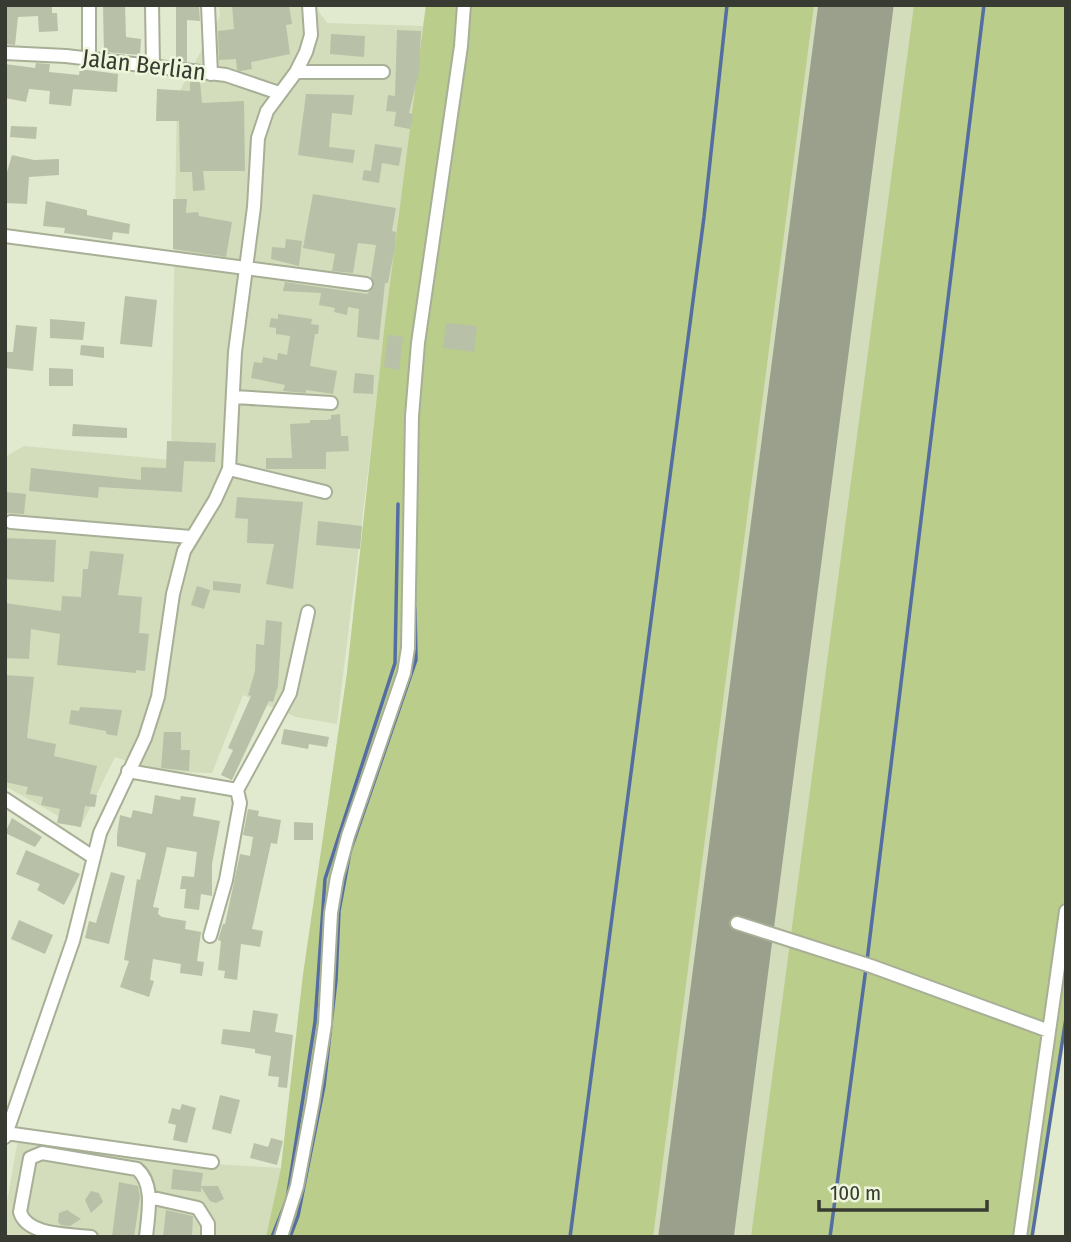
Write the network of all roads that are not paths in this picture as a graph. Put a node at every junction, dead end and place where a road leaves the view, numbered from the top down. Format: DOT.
graph roads {
  1 [pos="89,5"];
  2 [pos="152,5"];
  3 [pos="208,5"];
  4 [pos="309,5"];
  5 [pos="464,5"];
  6 [pos="5,53"];
  7 [pos="89,58"];
  8 [pos="153,66"];
  9 [pos="296,72"];
  10 [pos="383,72"];
  11 [pos="211,74"];
  12 [pos="279,93"];
  13 [pos="5,236"];
  14 [pos="247,267"];
  15 [pos="366,284"];
  16 [pos="234,397"];
  17 [pos="331,403"];
  18 [pos="229,470"];
  19 [pos="325,492"];
  20 [pos="11,522"];
  21 [pos="191,537"];
  22 [pos="308,612"];
  23 [pos="128,771"];
  24 [pos="237,790"];
  25 [pos="5,799"];
  26 [pos="93,857"];
  27 [pos="1066,911"];
  28 [pos="737,923"];
  29 [pos="210,936"];
  30 [pos="1049,1031"];
  31 [pos="6,1135"];
  32 [pos="212,1162"];
  33 [pos="149,1197"];
  34 [pos="90,1237"];
  35 [pos="146,1237"];
  36 [pos="208,1237"];
  37 [pos="281,1237"];
  38 [pos="1020,1237"];
  1 -- 7 [label="street"];
  2 -- 8 [label="street"];
  3 -- 11 [label="street"];
  4 -- 9 [label="street"];
  5 -- 37 [label="street"];
  6 -- 7 [label="street, Jalan Berlian"];
  7 -- 8 [label="street, Jalan Berlian"];
  8 -- 11 [label="street, Jalan Berlian"];
  9 -- 10 [label="street"];
  9 -- 12 [label="street"];
  11 -- 12 [label="street, Jalan Berlian"];
  12 -- 14 [label="street"];
  13 -- 14 [label="street"];
  14 -- 15 [label="street"];
  14 -- 16 [label="street"];
  16 -- 17 [label="street"];
  16 -- 18 [label="street"];
  18 -- 19 [label="street"];
  18 -- 21 [label="street"];
  20 -- 21 [label="street"];
  21 -- 23 [label="street"];
  22 -- 24 [label="street"];
  23 -- 24 [label="street"];
  23 -- 26 [label="street"];
  24 -- 29 [label="street"];
  25 -- 26 [label="street"];
  26 -- 31 [label="street"];
  27 -- 30 [label="street"];
  28 -- 30 [label="street"];
  30 -- 38 [label="street"];
  31 -- 32 [label="street"];
  33 -- 34 [label="street"];
  33 -- 35 [label="street"];
  33 -- 36 [label="street"];
}
